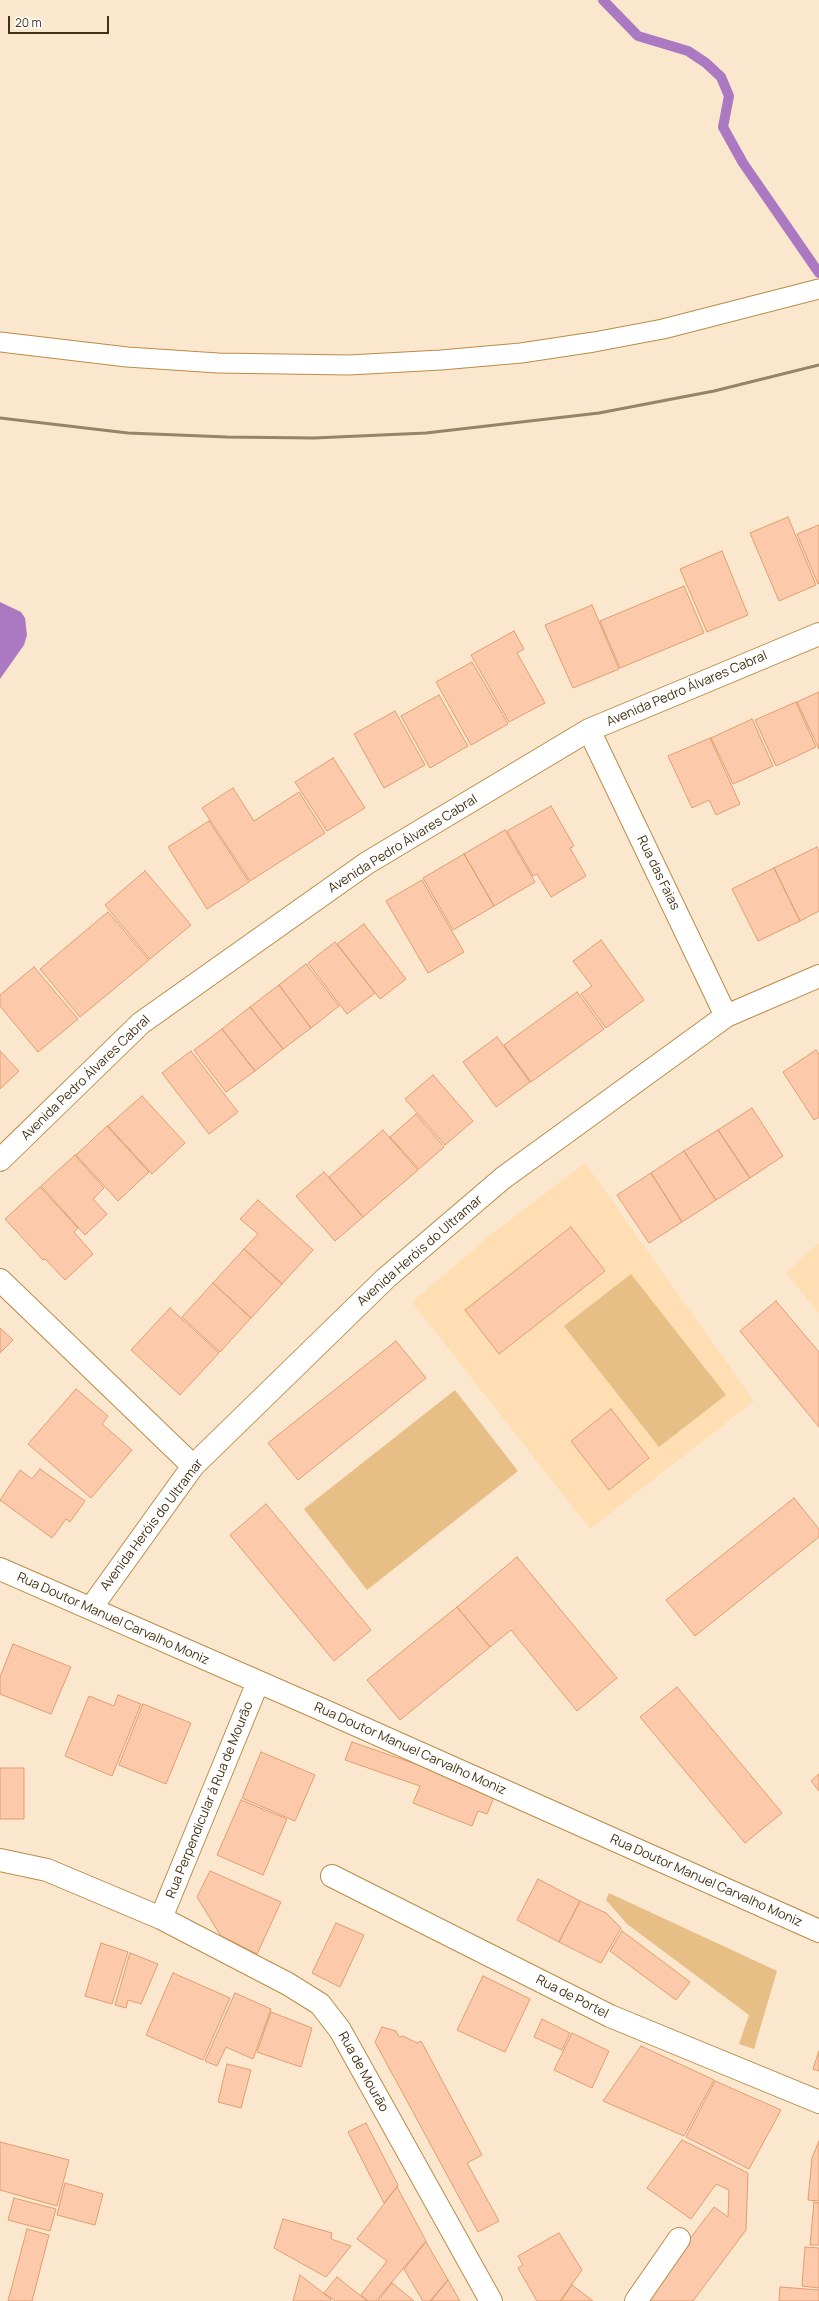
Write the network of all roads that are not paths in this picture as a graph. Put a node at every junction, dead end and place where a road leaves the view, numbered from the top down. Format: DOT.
graph roads {
  1 [pos="818,290"];
  2 [pos="0,342"];
  3 [pos="819,634"];
  4 [pos="589,730"];
  5 [pos="819,976"];
  6 [pos="726,1016"];
  7 [pos="0,1160"];
  8 [pos="0,1280"];
  9 [pos="194,1466"];
  10 [pos="0,1569"];
  11 [pos="91,1608"];
  12 [pos="258,1682"];
  13 [pos="0,1860"];
  14 [pos="332,1876"];
  15 [pos="161,1918"];
  16 [pos="819,1931"];
  17 [pos="819,2102"];
  18 [pos="679,2239"];
  19 [pos="491,2301"];
  20 [pos="636,2301"];
  1 -- 2 [label="lane"];
  3 -- 4 [label="street, Avenida Pedro Álvares Cabral"];
  4 -- 6 [label="street, Rua das Faias"];
  4 -- 7 [label="street, Avenida Pedro Álvares Cabral"];
  5 -- 6 [label="street, Avenida Heróis do Ultramar"];
  6 -- 9 [label="street, Avenida Heróis do Ultramar"];
  8 -- 9 [label="street"];
  9 -- 11 [label="street, Avenida Heróis do Ultramar"];
  10 -- 11 [label="street, Rua Doutor Manuel Carvalho Moniz"];
  11 -- 12 [label="street, Rua Doutor Manuel Carvalho Moniz"];
  12 -- 15 [label="street, Rua Perpendicular à Rua de Mourão"];
  12 -- 16 [label="street, Rua Doutor Manuel Carvalho Moniz"];
  13 -- 15 [label="street, Rua de Mourão"];
  14 -- 17 [label="street, Rua de Portel"];
  15 -- 19 [label="street, Rua de Mourão"];
  18 -- 20 [label="street"];
}
